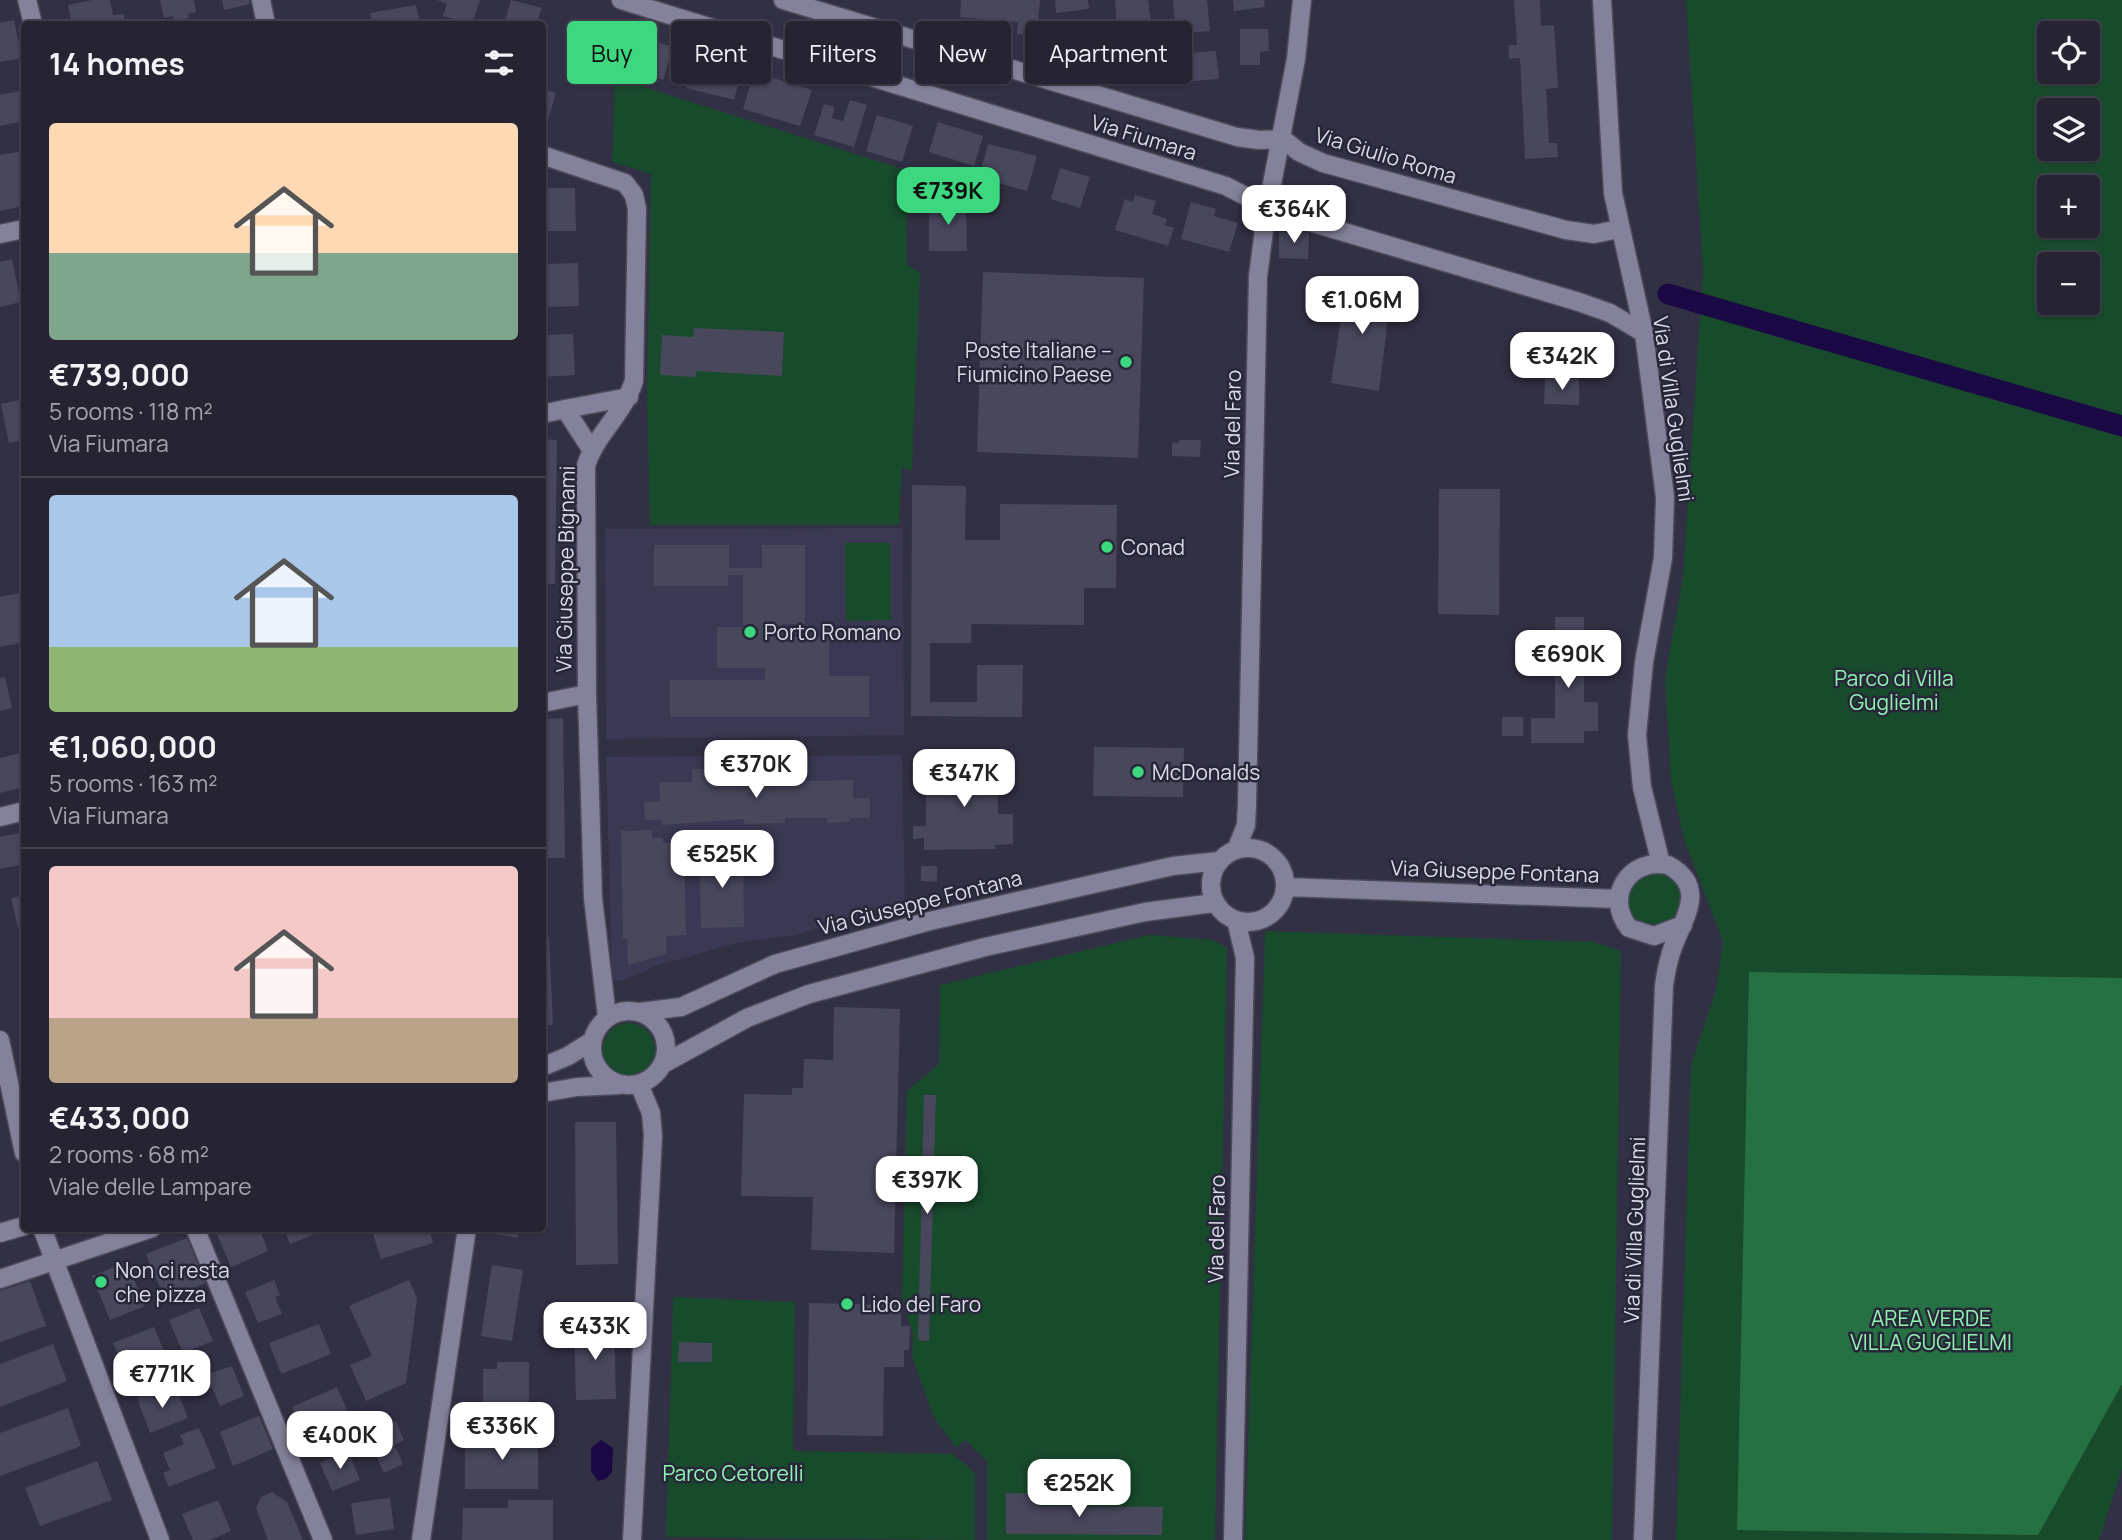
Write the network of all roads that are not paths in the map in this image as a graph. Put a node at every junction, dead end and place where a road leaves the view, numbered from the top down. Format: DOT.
graph roads {
  1 [pos="27,0"];
  2 [pos="261,0"];
  3 [pos="621,0"];
  4 [pos="783,0"];
  5 [pos="1302,0"];
  6 [pos="1602,0"];
  7 [pos="32,21"];
  8 [pos="265,21"];
  9 [pos="1283,139"];
  10 [pos="546,156"];
  11 [pos="1266,215"];
  12 [pos="1619,229"];
  13 [pos="21,230"];
  14 [pos="0,234"];
  15 [pos="1644,333"];
  16 [pos="629,397"];
  17 [pos="565,409"];
  18 [pos="546,413"];
  19 [pos="591,449"];
  20 [pos="587,694"];
  21 [pos="546,702"];
  22 [pos="21,812"];
  23 [pos="0,817"];
  24 [pos="1237,850"];
  25 [pos="1219,861"];
  26 [pos="1661,864"];
  27 [pos="1286,887"];
  28 [pos="1618,899"];
  29 [pos="1214,903"];
  30 [pos="1236,920"];
  31 [pos="1683,925"];
  32 [pos="640,1012"];
  33 [pos="607,1017"];
  34 [pos="0,1040"];
  35 [pos="592,1041"];
  36 [pos="663,1063"];
  37 [pos="546,1065"];
  38 [pos="639,1084"];
  39 [pos="621,1085"];
  40 [pos="546,1092"];
  41 [pos="21,1139"];
  42 [pos="21,1227"];
  43 [pos="43,1232"];
  44 [pos="140,1232"];
  45 [pos="197,1232"];
  46 [pos="466,1232"];
  47 [pos="0,1233"];
  48 [pos="54,1262"];
  49 [pos="0,1279"];
  50 [pos="160,1540"];
  51 [pos="323,1540"];
  52 [pos="421,1540"];
  53 [pos="632,1540"];
  54 [pos="1233,1540"];
  55 [pos="1643,1540"];
  1 -- 7 [label="street"];
  2 -- 8 [label="street"];
  3 -- 11 [label="street, Via Fiumara"];
  4 -- 9 [label="street, Via Giulio Roma"];
  5 -- 9 [label="street, Via del Faro"];
  6 -- 12 [label="street, Via di Villa Guglielmi"];
  9 -- 11 [label="street, Via del Faro"];
  9 -- 12 [label="street, Via Giulio Roma"];
  10 -- 16 [label="street, Via Giuseppe Bignami"];
  11 -- 15 [label="street"];
  11 -- 24 [label="street, Via del Faro"];
  12 -- 15 [label="street, Via di Villa Guglielmi"];
  13 -- 14 [label="street"];
  15 -- 26 [label="street, Via di Villa Guglielmi"];
  16 -- 17 [label="street"];
  16 -- 19 [label="street, Via Giuseppe Bignami"];
  17 -- 18 [label="street"];
  17 -- 19 [label="street"];
  19 -- 20 [label="street, Via Giuseppe Bignami"];
  20 -- 21 [label="street"];
  20 -- 33 [label="street, Via Giuseppe Bignami"];
  22 -- 23 [label="street"];
  24 -- 25 [label="street"];
  24 -- 27 [label="street"];
  25 -- 29 [label="street"];
  25 -- 32 [label="street, Via Giuseppe Fontana"];
  26 -- 28 [label="street"];
  26 -- 31 [label="street"];
  27 -- 28 [label="street, Via Giuseppe Fontana"];
  27 -- 30 [label="street"];
  28 -- 31 [label="street"];
  29 -- 30 [label="street"];
  29 -- 36 [label="street"];
  30 -- 54 [label="street, Via del Faro"];
  31 -- 55 [label="street, Via di Villa Guglielmi"];
  32 -- 33 [label="street"];
  32 -- 36 [label="street"];
  33 -- 35 [label="street"];
  34 -- 41 [label="street"];
  35 -- 37 [label="street"];
  35 -- 39 [label="street"];
  36 -- 38 [label="street"];
  38 -- 39 [label="street"];
  38 -- 53 [label="street"];
  39 -- 40 [label="street"];
  42 -- 47 [label="street"];
  43 -- 48 [label="street"];
  44 -- 48 [label="street"];
  45 -- 51 [label="street"];
  46 -- 52 [label="street"];
  48 -- 49 [label="street"];
  48 -- 50 [label="street"];
}
